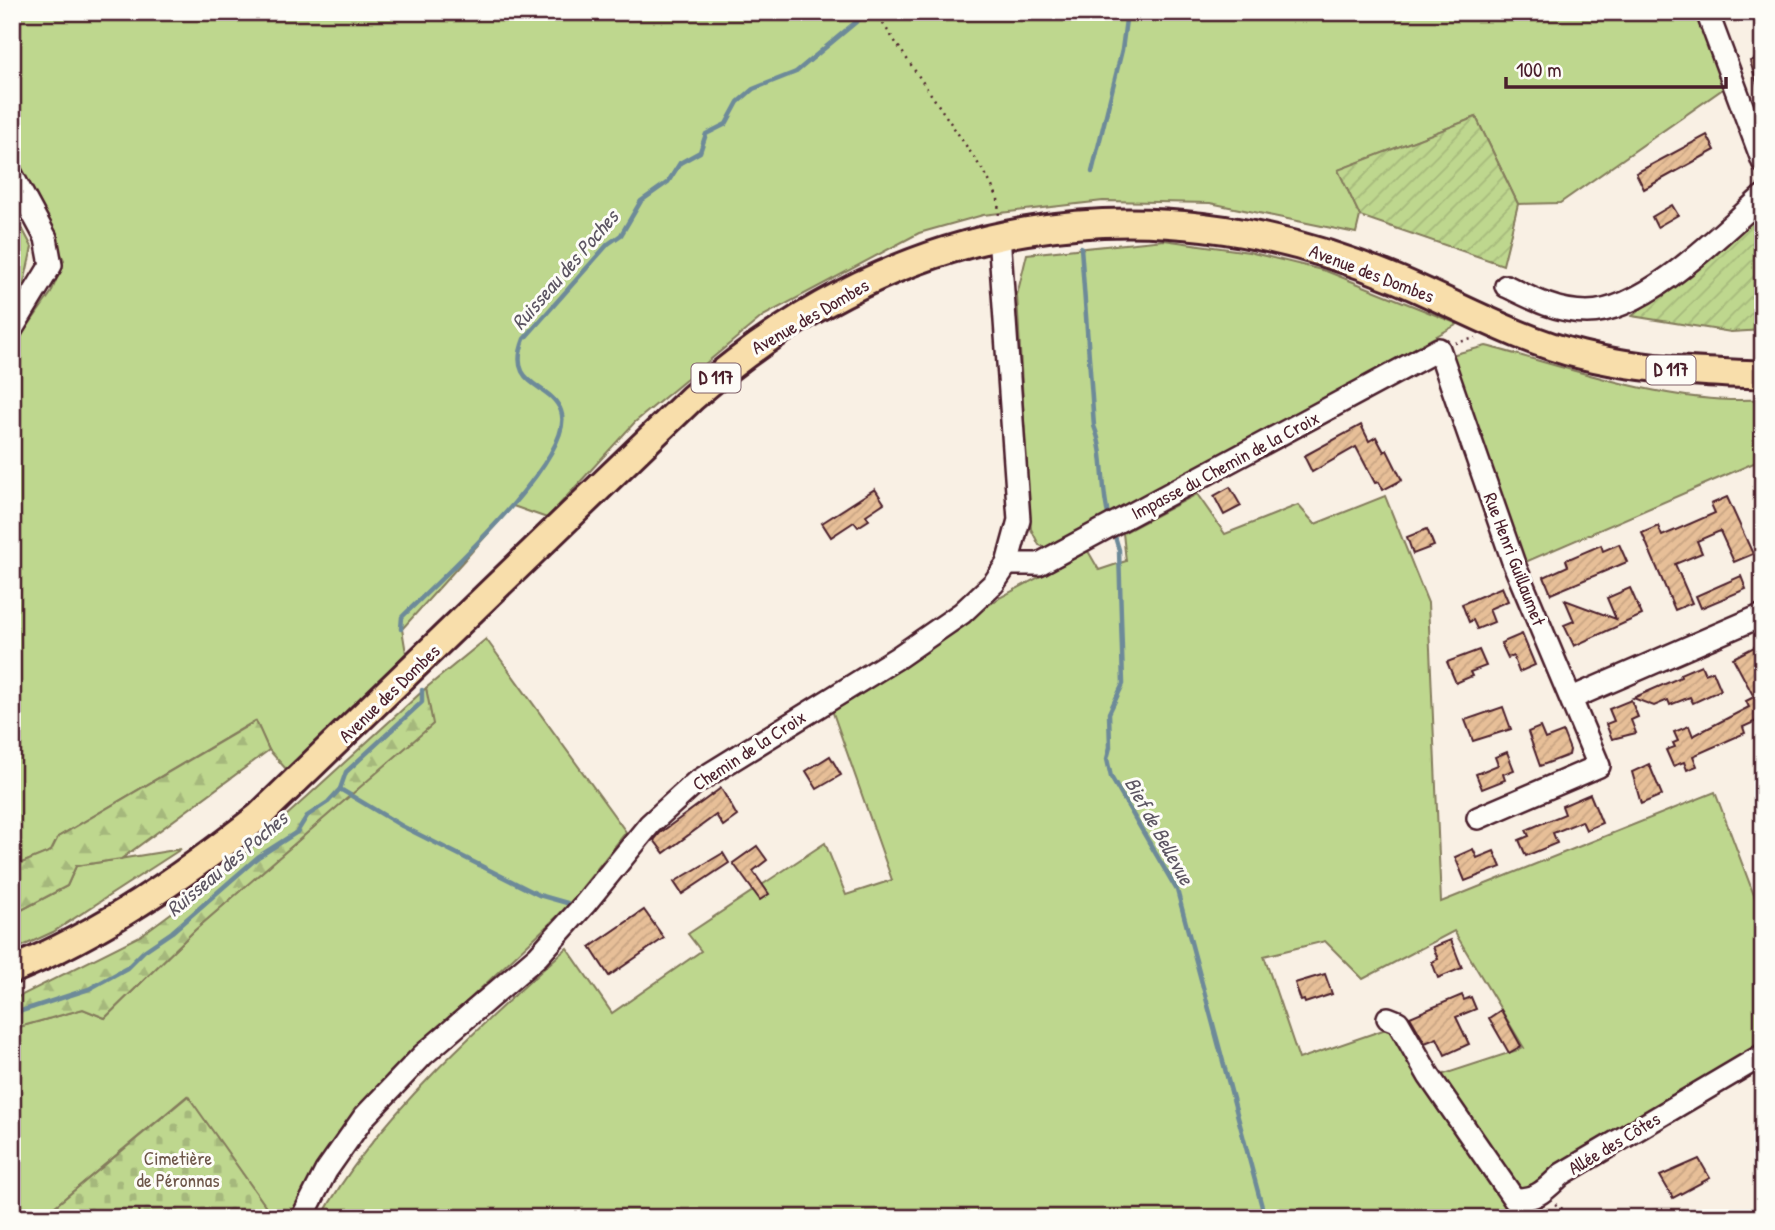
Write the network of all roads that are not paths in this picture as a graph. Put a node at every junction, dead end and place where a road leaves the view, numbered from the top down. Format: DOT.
graph roads {
  1 [pos="1707,12"];
  2 [pos="1763,162"];
  3 [pos="12,175"];
  4 [pos="1763,196"];
  5 [pos="999,235"];
  6 [pos="1506,286"];
  7 [pos="12,329"];
  8 [pos="1439,349"];
  9 [pos="1763,374"];
  10 [pos="1007,564"];
  11 [pos="1763,615"];
  12 [pos="1572,698"];
  13 [pos="1478,818"];
  14 [pos="12,970"];
  15 [pos="1388,1018"];
  16 [pos="1763,1055"];
  17 [pos="302,1218"];
  1 -- 2 [label="street"];
  3 -- 7 [label="street"];
  4 -- 6 [label="street"];
  5 -- 9 [label="main road, Avenue des Dombes / D 117"];
  5 -- 10 [label="street, Chemin de la Croix"];
  5 -- 14 [label="main road, Avenue des Dombes / D 117"];
  8 -- 10 [label="street, Impasse du Chemin de la Croix"];
  8 -- 12 [label="street, Rue Henri Guillaumet"];
  10 -- 17 [label="street, Chemin de la Croix"];
  11 -- 12 [label="street"];
  12 -- 13 [label="street, Rue Henri Guillaumet"];
  15 -- 16 [label="street, Allée des Côtes"];
}
